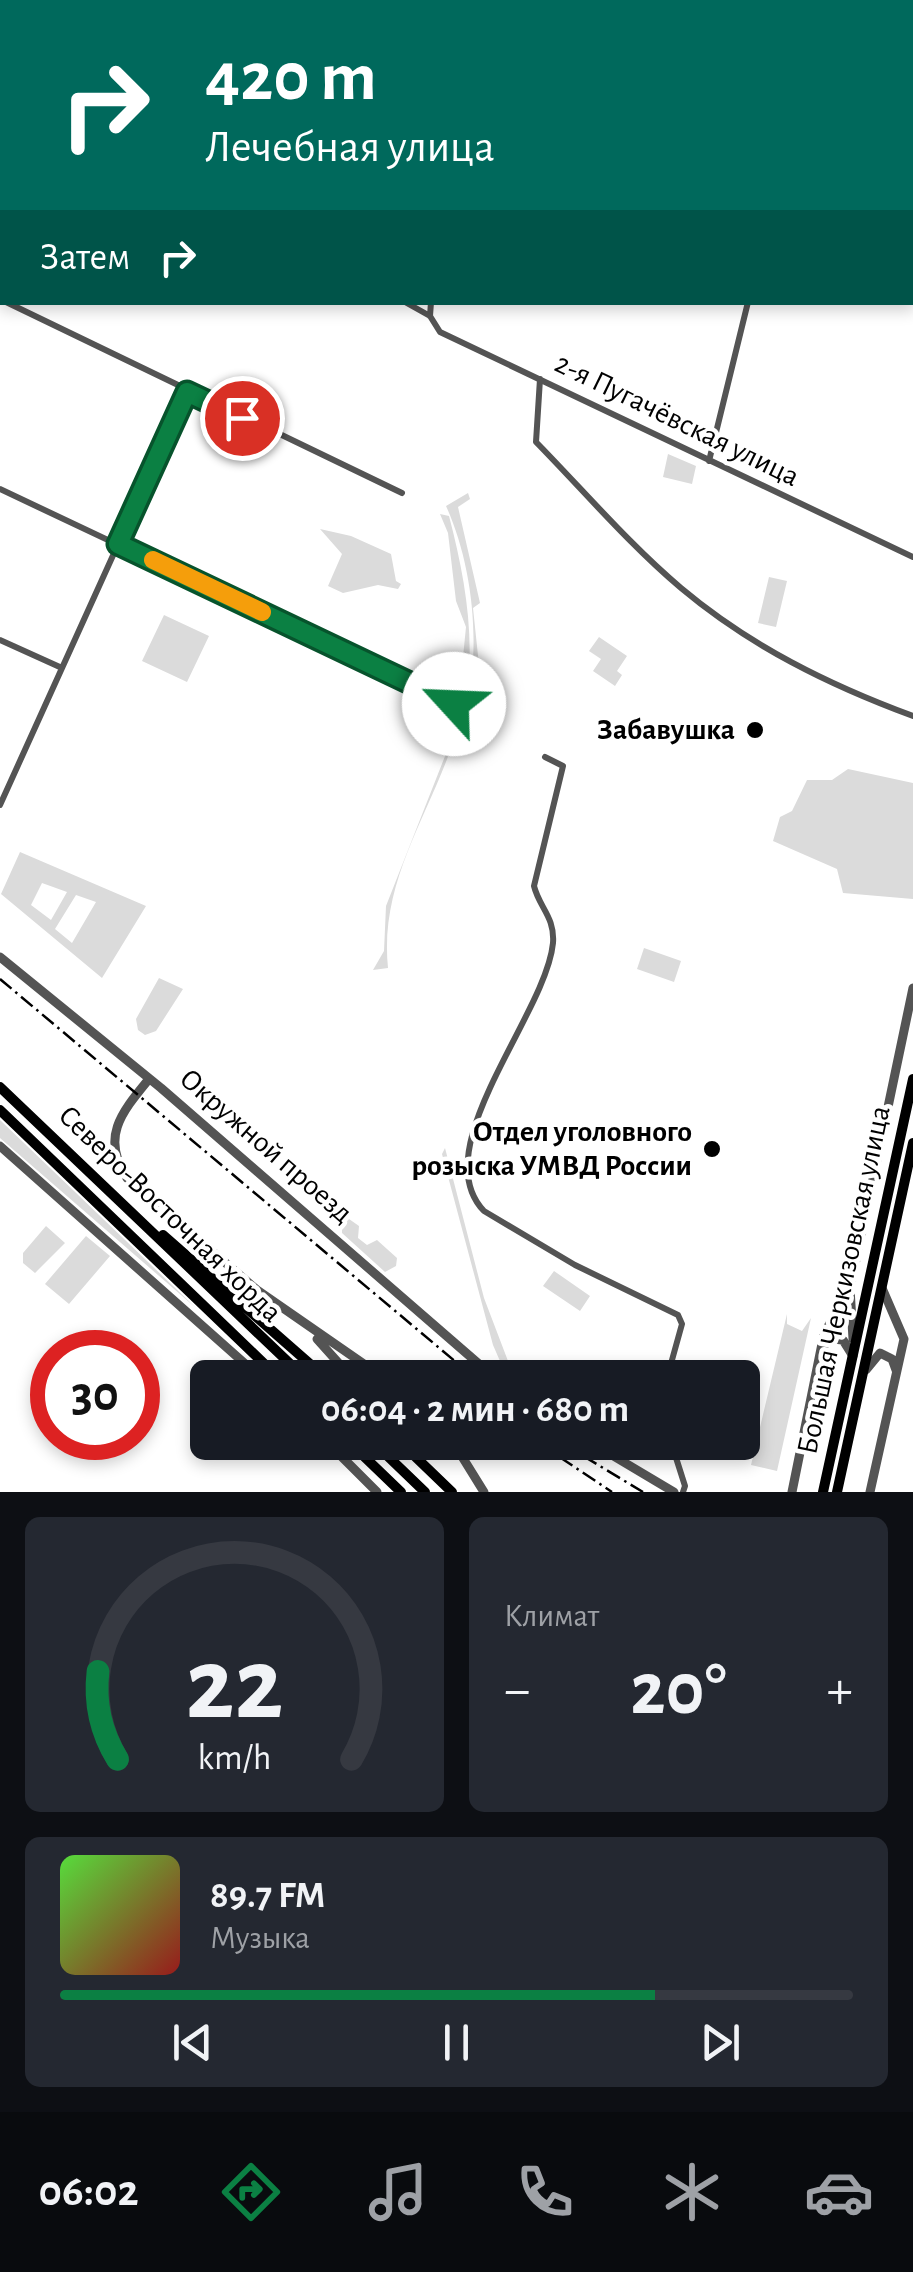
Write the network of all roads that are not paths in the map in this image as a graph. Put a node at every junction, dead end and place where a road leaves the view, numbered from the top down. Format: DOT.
graph roads {
  1 [pos="11,305"];
  2 [pos="410,305"];
  3 [pos="431,305"];
  4 [pos="747,305"];
  5 [pos="430,316"];
  6 [pos="540,379"];
  7 [pos="187,392"];
  8 [pos="709,462"];
  9 [pos="0,489"];
  10 [pos="402,494"];
  11 [pos="118,544"];
  12 [pos="913,557"];
  13 [pos="0,640"];
  14 [pos="62,668"];
  15 [pos="454,704"];
  16 [pos="913,716"];
  17 [pos="545,757"];
  18 [pos="0,805"];
  19 [pos="0,957"];
  20 [pos="913,988"];
  21 [pos="149,1079"];
  22 [pos="913,1079"];
  23 [pos="0,1087"];
  24 [pos="0,1110"];
  25 [pos="913,1143"];
  26 [pos="0,1146"];
  27 [pos="108,1190"];
  28 [pos="850,1288"];
  29 [pos="882,1288"];
  30 [pos="300,1322"];
  31 [pos="821,1350"];
  32 [pos="854,1353"];
  33 [pos="241,1360"];
  34 [pos="260,1360"];
  35 [pos="285,1360"];
  36 [pos="305,1360"];
  37 [pos="335,1360"];
  38 [pos="357,1360"];
  39 [pos="474,1360"];
  40 [pos="671,1360"];
  41 [pos="896,1372"];
  42 [pos="863,1377"];
  43 [pos="345,1460"];
  44 [pos="368,1460"];
  45 [pos="392,1460"];
  46 [pos="418,1460"];
  47 [pos="464,1460"];
  48 [pos="620,1460"];
  49 [pos="677,1460"];
  50 [pos="377,1492"];
  51 [pos="401,1492"];
  52 [pos="426,1492"];
  53 [pos="452,1492"];
  54 [pos="484,1492"];
  55 [pos="674,1492"];
  56 [pos="682,1492"];
  57 [pos="792,1492"];
  58 [pos="823,1492"];
  59 [pos="838,1492"];
  60 [pos="870,1492"];
  1 -- 7 [label="street"];
  2 -- 5 [label="street, 2-я Пугачёвская улица"];
  3 -- 5 [label="street"];
  4 -- 8 [label="street"];
  5 -- 6 [label="street, 2-я Пугачёвская улица"];
  6 -- 8 [label="street, 2-я Пугачёвская улица"];
  6 -- 16 [label="street"];
  7 -- 10 [label="street"];
  7 -- 11 [label="street"];
  8 -- 12 [label="street, 2-я Пугачёвская улица"];
  9 -- 11 [label="street"];
  11 -- 14 [label="street"];
  11 -- 15 [label="street"];
  13 -- 14 [label="street"];
  14 -- 18 [label="street"];
  17 -- 40 [label="street"];
  19 -- 21 [label="street, Окружной проезд"];
  20 -- 28 [label="street"];
  21 -- 30 [label="street"];
  21 -- 39 [label="street, Окружной проезд"];
  22 -- 32 [label="main road, Большая Черкизовская улица"];
  23 -- 27 [label="main road, Северо-Восточная хорда"];
  24 -- 34 [label="main road, Северо-Восточная хорда"];
  25 -- 29 [label="main road, Большая Черкизовская улица"];
  26 -- 33 [label="street"];
  27 -- 35 [label="main road, Северо-Восточная хорда"];
  27 -- 36 [label="main road"];
  28 -- 31 [label="street"];
  28 -- 32 [label="street"];
  29 -- 41 [label="street"];
  29 -- 42 [label="main road, Большая Черкизовская улица"];
  30 -- 37 [label="street"];
  30 -- 38 [label="street"];
  31 -- 32 [label="street"];
  31 -- 57 [label="street"];
  32 -- 58 [label="main road, Большая Черкизовская улица"];
  41 -- 42 [label="street"];
  41 -- 60 [label="street"];
  42 -- 59 [label="main road, Большая Черкизовская улица"];
  43 -- 50 [label="street"];
  44 -- 51 [label="main road"];
  45 -- 52 [label="main road"];
  46 -- 53 [label="main road"];
  47 -- 54 [label="street"];
  48 -- 55 [label="street"];
  49 -- 56 [label="street"];
}
